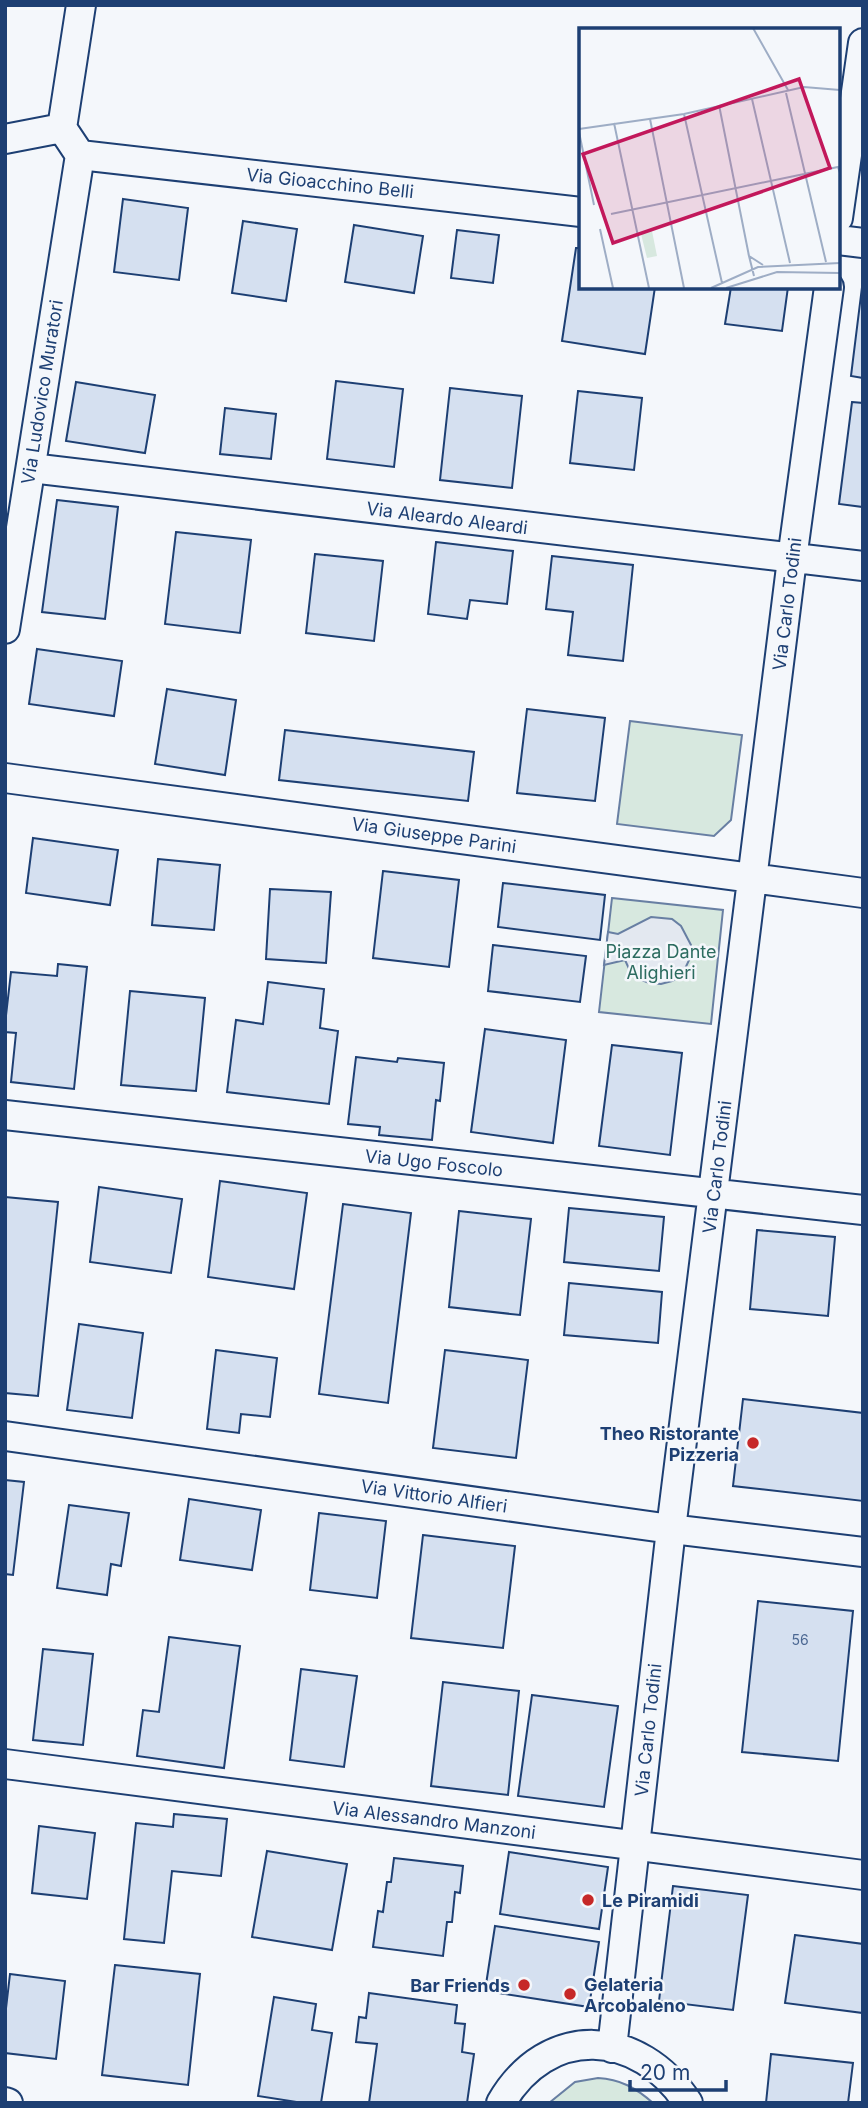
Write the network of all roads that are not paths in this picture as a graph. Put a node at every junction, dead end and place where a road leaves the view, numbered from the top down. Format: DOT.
graph roads {
  1 [pos="82,5"];
  2 [pos="863,43"];
  3 [pos="62,128"];
  4 [pos="5,139"];
  5 [pos="80,155"];
  6 [pos="840,204"];
  7 [pos="579,212"];
  8 [pos="840,240"];
  9 [pos="863,243"];
  10 [pos="829,289"];
  11 [pos="31,468"];
  12 [pos="793,559"];
  13 [pos="863,566"];
  14 [pos="5,629"];
  15 [pos="5,778"];
  16 [pos="754,878"];
  17 [pos="863,893"];
  18 [pos="5,1115"];
  19 [pos="713,1194"];
  20 [pos="863,1210"];
  21 [pos="5,1436"];
  22 [pos="671,1529"];
  23 [pos="863,1552"];
  24 [pos="5,1764"];
  25 [pos="635,1847"];
  26 [pos="863,1875"];
  27 [pos="612,2048"];
  28 [pos="501,2103"];
  29 [pos="688,2103"];
  1 -- 3 [label="street"];
  2 -- 6 [label="street"];
  3 -- 4 [label="street"];
  3 -- 5 [label="street"];
  5 -- 7 [label="street, Via Gioacchino Belli"];
  5 -- 11 [label="street, Via Ludovico Muratori"];
  8 -- 9 [label="street"];
  10 -- 12 [label="street, Via Carlo Todini"];
  11 -- 12 [label="street, Via Aleardo Aleardi"];
  11 -- 14 [label="street, Via Ludovico Muratori"];
  12 -- 13 [label="street, Via Aleardo Aleardi"];
  12 -- 16 [label="street, Via Carlo Todini"];
  15 -- 16 [label="street, Via Giuseppe Parini"];
  16 -- 17 [label="street, Via Giuseppe Parini"];
  16 -- 19 [label="street, Via Carlo Todini"];
  18 -- 19 [label="street, Via Ugo Foscolo"];
  19 -- 20 [label="street, Via Ugo Foscolo"];
  19 -- 22 [label="street, Via Carlo Todini"];
  21 -- 22 [label="street, Via Vittorio Alfieri"];
  22 -- 23 [label="street, Via Vittorio Alfieri"];
  22 -- 25 [label="street, Via Carlo Todini"];
  24 -- 25 [label="street, Via Alessandro Manzoni"];
  25 -- 26 [label="street, Via Alessandro Manzoni"];
  25 -- 27 [label="street, Via Carlo Todini"];
  27 -- 28 [label="street"];
  27 -- 29 [label="street"];
}
